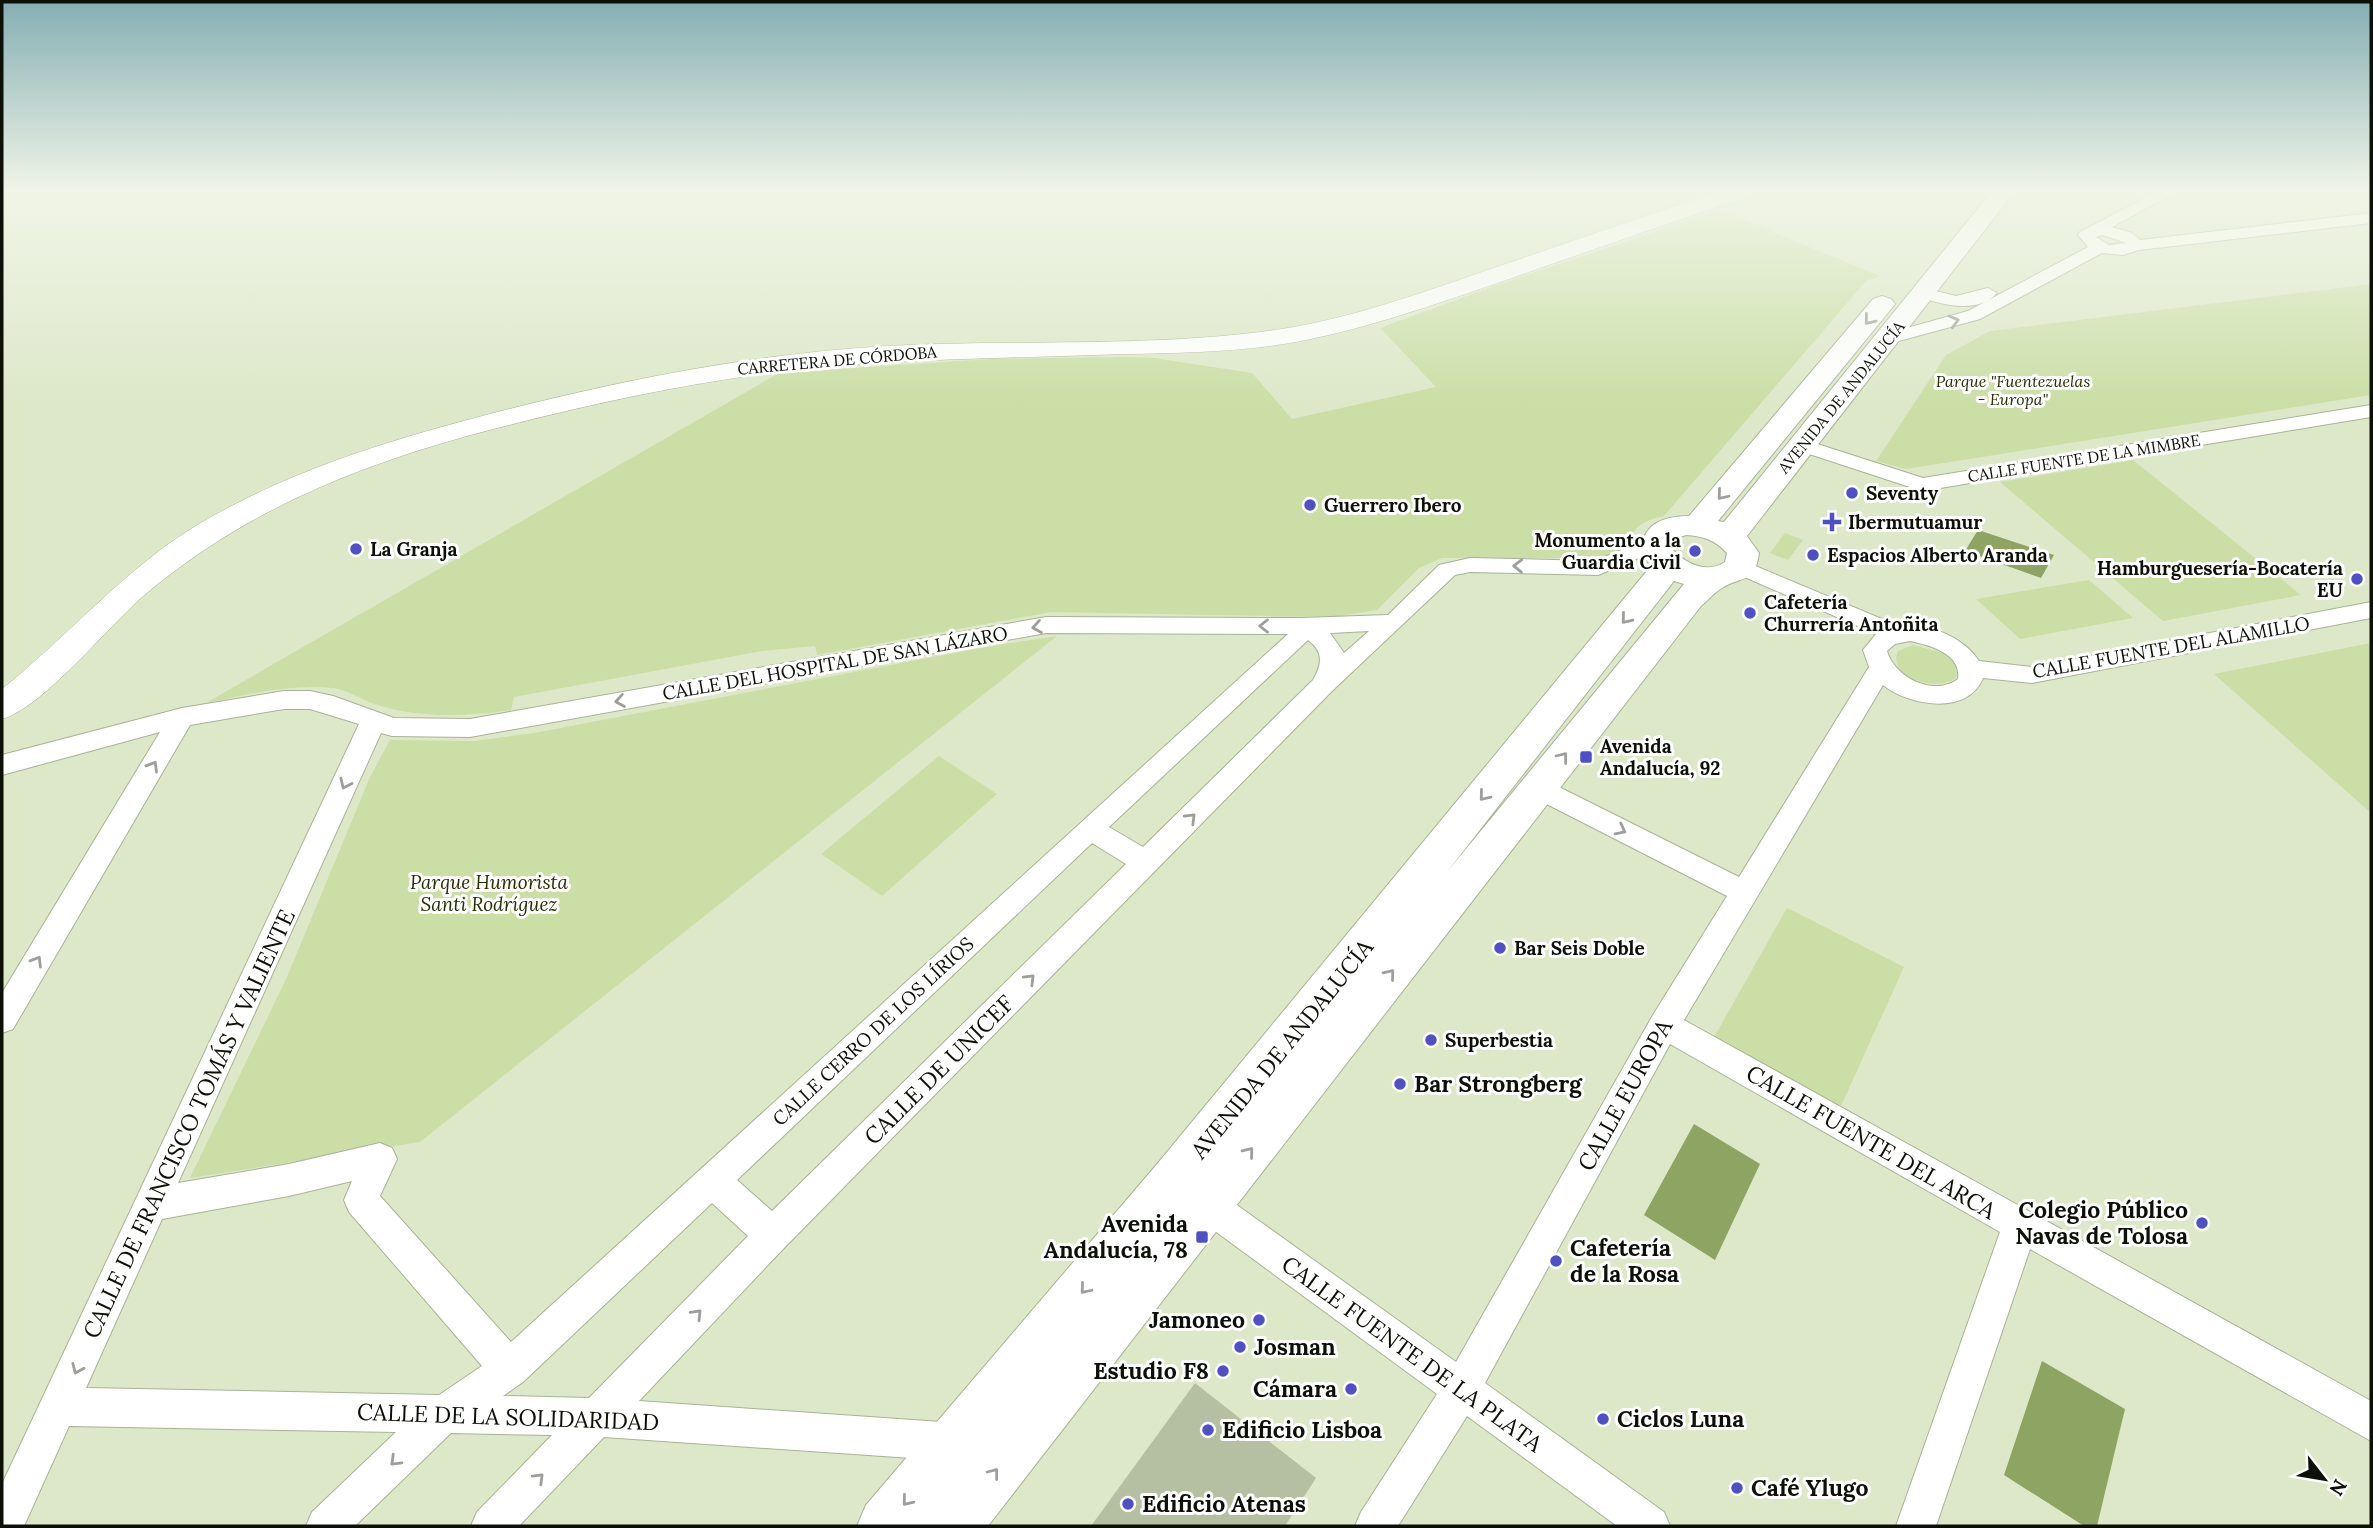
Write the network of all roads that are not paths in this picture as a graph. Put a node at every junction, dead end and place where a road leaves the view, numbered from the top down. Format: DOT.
graph roads {
  1 [pos="1533,262"];
  2 [pos="1914,262"];
  3 [pos="1948,262"];
  4 [pos="2049,262"];
  5 [pos="2057,262"];
  6 [pos="1924,293"];
  7 [pos="1888,339"];
  8 [pos="2371,411"];
  9 [pos="1801,445"];
  10 [pos="1698,525"];
  11 [pos="1662,554"];
  12 [pos="1728,561"];
  13 [pos="2371,610"];
  14 [pos="1394,622"];
  15 [pos="1300,632"];
  16 [pos="1897,634"];
  17 [pos="1881,668"];
  18 [pos="1970,668"];
  19 [pos="1324,685"];
  20 [pos="2,707"];
  21 [pos="182,718"];
  22 [pos="373,722"];
  23 [pos="2,765"];
  24 [pos="1538,788"];
  25 [pos="1090,828"];
  26 [pos="1146,863"];
  27 [pos="1744,892"];
  28 [pos="2,1020"];
  29 [pos="1664,1024"];
  30 [pos="380,1158"];
  31 [pos="713,1181"];
  32 [pos="1191,1193"];
  33 [pos="151,1204"];
  34 [pos="2020,1226"];
  35 [pos="773,1234"];
  36 [pos="510,1370"];
  37 [pos="1461,1390"];
  38 [pos="60,1407"];
  39 [pos="444,1414"];
  40 [pos="599,1417"];
  41 [pos="2371,1422"];
  42 [pos="956,1442"];
  43 [pos="3,1526"];
  44 [pos="326,1526"];
  45 [pos="491,1526"];
  46 [pos="887,1526"];
  47 [pos="951,1526"];
  48 [pos="1375,1526"];
  49 [pos="1650,1526"];
  50 [pos="1916,1526"];
  1 -- 20 [label="main road, CARRETERA DE CÓRDOBA"];
  2 -- 10 [label="main road, AVENIDA DE ANDALUCÍA, one-way"];
  3 -- 6 [label="main road, AVENIDA DE ANDALUCÍA"];
  4 -- 6 [label="street"];
  7 -- 5 [label="street, one-way"];
  6 -- 7 [label="main road, AVENIDA DE ANDALUCÍA"];
  7 -- 9 [label="main road, AVENIDA DE ANDALUCÍA"];
  8 -- 9 [label="street, CALLE FUENTE DE LA MIMBRE"];
  9 -- 12 [label="main road, AVENIDA DE ANDALUCÍA"];
  10 -- 11 [label="main road, AVENIDA DE ANDALUCÍA"];
  10 -- 12 [label="main road"];
  11 -- 12 [label="main road"];
  11 -- 14 [label="street, one-way"];
  11 -- 32 [label="main road, AVENIDA DE ANDALUCÍA, one-way"];
  12 -- 16 [label="street"];
  24 -- 12 [label="main road, AVENIDA DE ANDALUCÍA, one-way"];
  13 -- 18 [label="street, CALLE FUENTE DEL ALAMILLO"];
  14 -- 15 [label="street, CALLE DEL HOSPITAL DE SAN LÁZARO"];
  14 -- 19 [label="street, CALLE DE UNICEF"];
  15 -- 19 [label="street"];
  15 -- 22 [label="street, CALLE DEL HOSPITAL DE SAN LÁZARO, one-way"];
  15 -- 25 [label="street, CALLE CERRO DE LOS LÍRIOS"];
  16 -- 17 [label="street"];
  16 -- 18 [label="street"];
  17 -- 18 [label="street"];
  17 -- 27 [label="street, CALLE EUROPA"];
  26 -- 19 [label="street, CALLE DE UNICEF, one-way"];
  21 -- 22 [label="street, CALLE DEL HOSPITAL DE SAN LÁZARO"];
  21 -- 23 [label="street, CALLE DEL HOSPITAL DE SAN LÁZARO"];
  28 -- 21 [label="street, one-way"];
  22 -- 33 [label="street, CALLE DE FRANCISCO TOMÁS Y VALIENTE, one-way"];
  24 -- 27 [label="street, one-way"];
  32 -- 24 [label="main road, AVENIDA DE ANDALUCÍA, one-way"];
  25 -- 26 [label="street"];
  25 -- 31 [label="street, CALLE CERRO DE LOS LÍRIOS"];
  35 -- 26 [label="street, CALLE DE UNICEF, one-way"];
  27 -- 29 [label="street, CALLE EUROPA"];
  29 -- 34 [label="street, CALLE FUENTE DEL ARCA"];
  29 -- 37 [label="street, CALLE EUROPA"];
  30 -- 33 [label="street"];
  30 -- 36 [label="street"];
  31 -- 35 [label="street"];
  31 -- 36 [label="street, CALLE CERRO DE LOS LÍRIOS"];
  32 -- 37 [label="street, CALLE FUENTE DE LA PLATA"];
  32 -- 42 [label="main road, AVENIDA DE ANDALUCÍA, one-way"];
  47 -- 32 [label="main road, AVENIDA DE ANDALUCÍA, one-way"];
  33 -- 38 [label="street, CALLE DE FRANCISCO TOMÁS Y VALIENTE, one-way"];
  34 -- 41 [label="street, CALLE FUENTE DEL ARCA"];
  34 -- 50 [label="street"];
  40 -- 35 [label="street, CALLE DE UNICEF, one-way"];
  36 -- 39 [label="street, CALLE CERRO DE LOS LÍRIOS"];
  37 -- 48 [label="street, CALLE EUROPA"];
  37 -- 49 [label="street, CALLE FUENTE DE LA PLATA"];
  38 -- 39 [label="street, CALLE DE LA SOLIDARIDAD"];
  38 -- 43 [label="street, CALLE DE FRANCISCO TOMÁS Y VALIENTE"];
  39 -- 40 [label="street, CALLE DE LA SOLIDARIDAD"];
  39 -- 44 [label="street, one-way"];
  40 -- 42 [label="street, CALLE DE LA SOLIDARIDAD"];
  45 -- 40 [label="street, CALLE DE UNICEF, one-way"];
  42 -- 46 [label="main road, AVENIDA DE ANDALUCÍA, one-way"];
}
